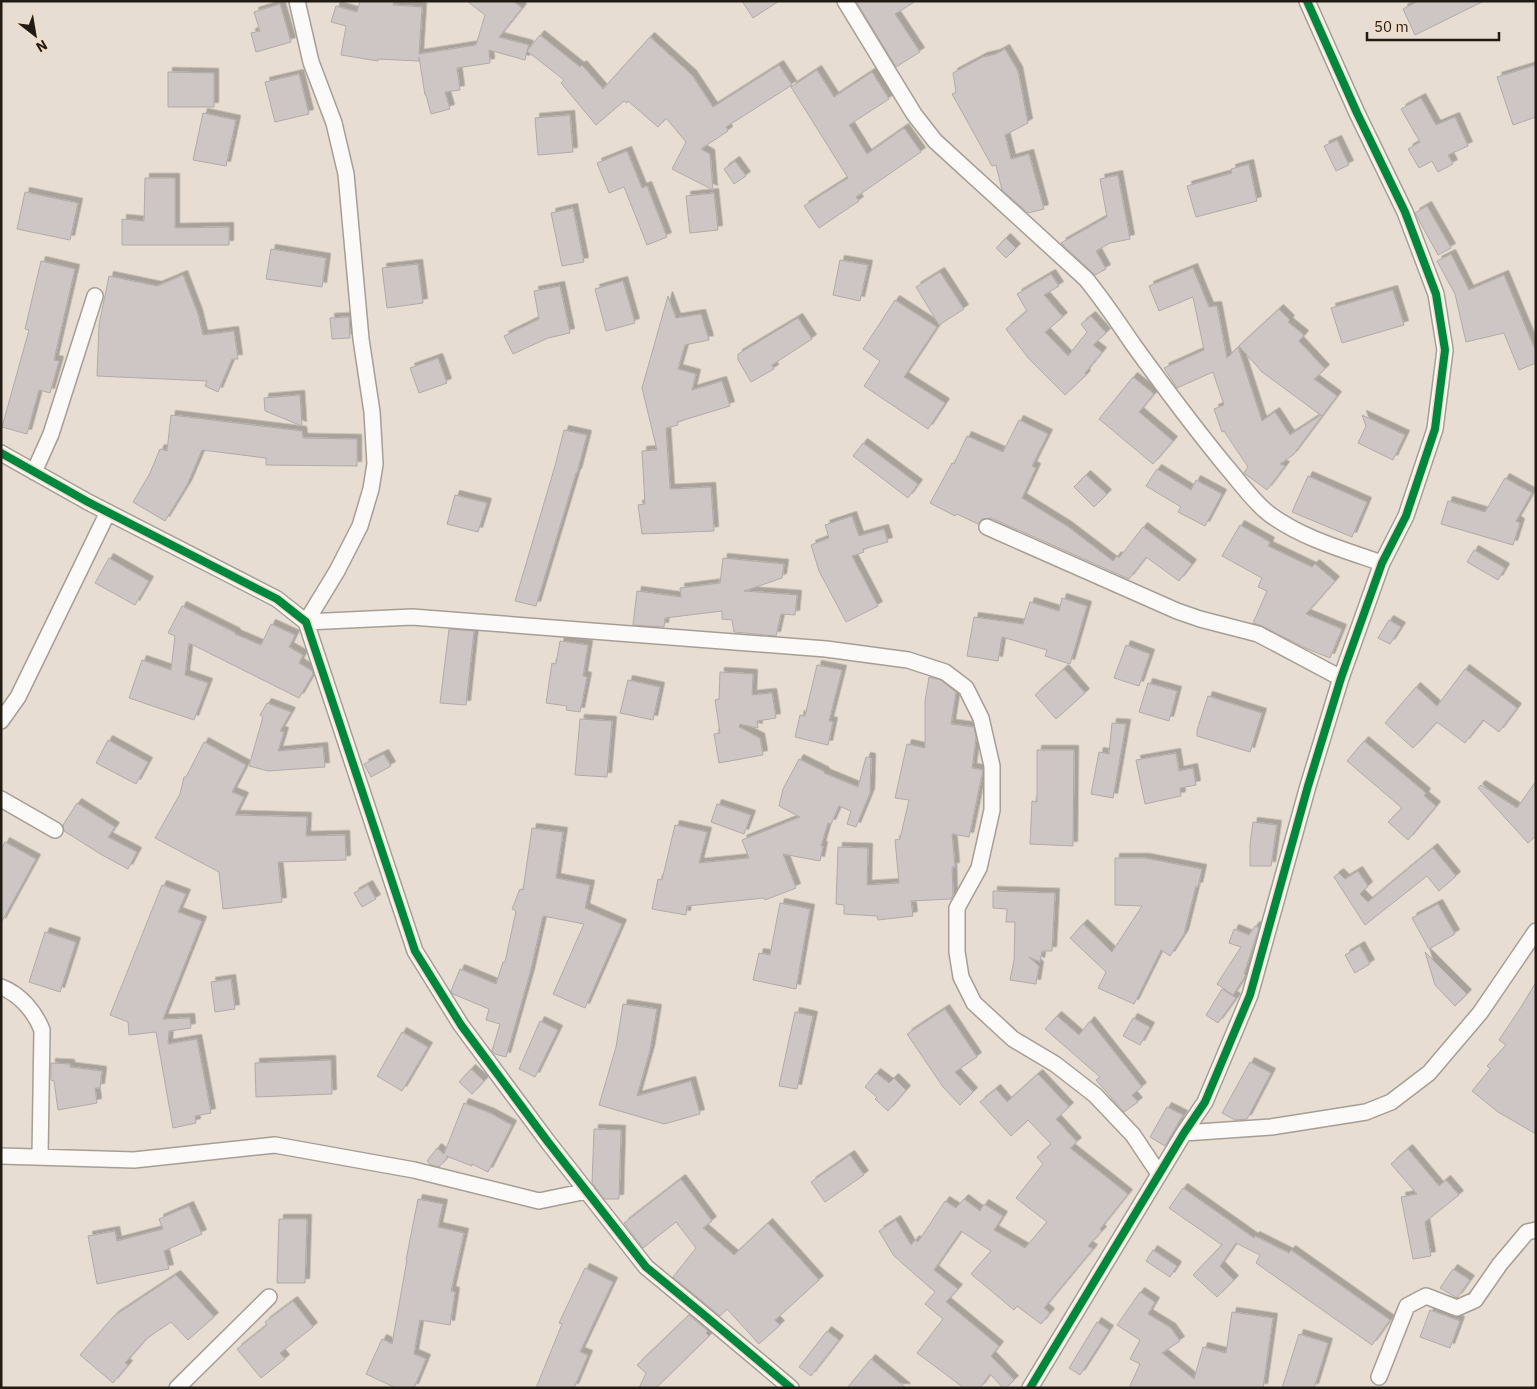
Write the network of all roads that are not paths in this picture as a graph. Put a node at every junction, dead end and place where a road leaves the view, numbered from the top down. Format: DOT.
graph roads {
  1 [pos="297,1"];
  2 [pos="845,1"];
  3 [pos="1307,1"];
  4 [pos="95,296"];
  5 [pos="1,453"];
  6 [pos="34,472"];
  7 [pos="108,512"];
  8 [pos="987,526"];
  9 [pos="1382,563"];
  10 [pos="306,622"];
  11 [pos="1341,678"];
  12 [pos="1,721"];
  13 [pos="1,799"];
  14 [pos="55,830"];
  15 [pos="1536,931"];
  16 [pos="1,987"];
  17 [pos="1184,1134"];
  18 [pos="1,1156"];
  19 [pos="40,1157"];
  20 [pos="1159,1174"];
  21 [pos="586,1191"];
  22 [pos="1536,1230"];
  23 [pos="269,1297"];
  24 [pos="1379,1377"];
  25 [pos="177,1388"];
  26 [pos="791,1388"];
  27 [pos="1030,1388"];
  1 -- 10 [label="street"];
  2 -- 9 [label="street"];
  3 -- 9 [label="street"];
  4 -- 6 [label="street"];
  5 -- 6 [label="street"];
  6 -- 7 [label="street"];
  7 -- 10 [label="street"];
  7 -- 12 [label="street"];
  8 -- 11 [label="street"];
  9 -- 11 [label="street"];
  10 -- 20 [label="street"];
  10 -- 21 [label="street"];
  11 -- 17 [label="street"];
  13 -- 14 [label="street"];
  15 -- 17 [label="street"];
  16 -- 19 [label="street"];
  17 -- 20 [label="street"];
  18 -- 19 [label="street"];
  19 -- 21 [label="street"];
  20 -- 27 [label="street"];
  21 -- 26 [label="street"];
  22 -- 24 [label="street"];
  23 -- 25 [label="street"];
}
